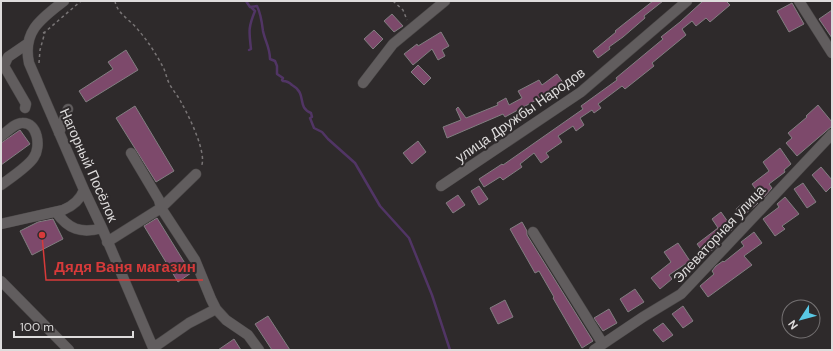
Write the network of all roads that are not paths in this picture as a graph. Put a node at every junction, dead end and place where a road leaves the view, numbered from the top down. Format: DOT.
graph roads {
  1 [pos="64,1"];
  2 [pos="445,1"];
  3 [pos="687,1"];
  4 [pos="799,1"];
  5 [pos="27,44"];
  6 [pos="832,53"];
  7 [pos="363,82"];
  8 [pos="25,108"];
  9 [pos="68,109"];
  10 [pos="59,133"];
  11 [pos="832,134"];
  12 [pos="1,136"];
  13 [pos="131,153"];
  14 [pos="196,174"];
  15 [pos="1,185"];
  16 [pos="440,186"];
  17 [pos="84,190"];
  18 [pos="161,208"];
  19 [pos="56,212"];
  20 [pos="1,224"];
  21 [pos="102,228"];
  22 [pos="533,232"];
  23 [pos="107,242"];
  24 [pos="1,281"];
  25 [pos="216,309"];
  26 [pos="603,344"];
  27 [pos="153,349"];
  28 [pos="69,350"];
  29 [pos="259,350"];
  30 [pos="594,350"];
  1 -- 5 [label="street"];
  2 -- 7 [label="street"];
  3 -- 16 [label="street, улица Дружбы Народов"];
  4 -- 6 [label="street"];
  5 -- 8 [label="street"];
  5 -- 10 [label="street, Нагорный Посёлок"];
  9 -- 10 [label="street"];
  10 -- 17 [label="street, Нагорный Посёлок"];
  11 -- 26 [label="street, Элеваторная улица"];
  12 -- 15 [label="street"];
  13 -- 18 [label="street"];
  14 -- 18 [label="street"];
  17 -- 19 [label="street"];
  17 -- 21 [label="street, Нагорный Посёлок"];
  18 -- 23 [label="street"];
  18 -- 25 [label="street"];
  19 -- 20 [label="street"];
  19 -- 21 [label="street"];
  21 -- 23 [label="street, Нагорный Посёлок"];
  22 -- 26 [label="street"];
  23 -- 27 [label="street, Нагорный Посёлок"];
  24 -- 28 [label="street"];
  25 -- 27 [label="street"];
  25 -- 29 [label="street"];
  26 -- 30 [label="street, Элеваторная улица"];
}
